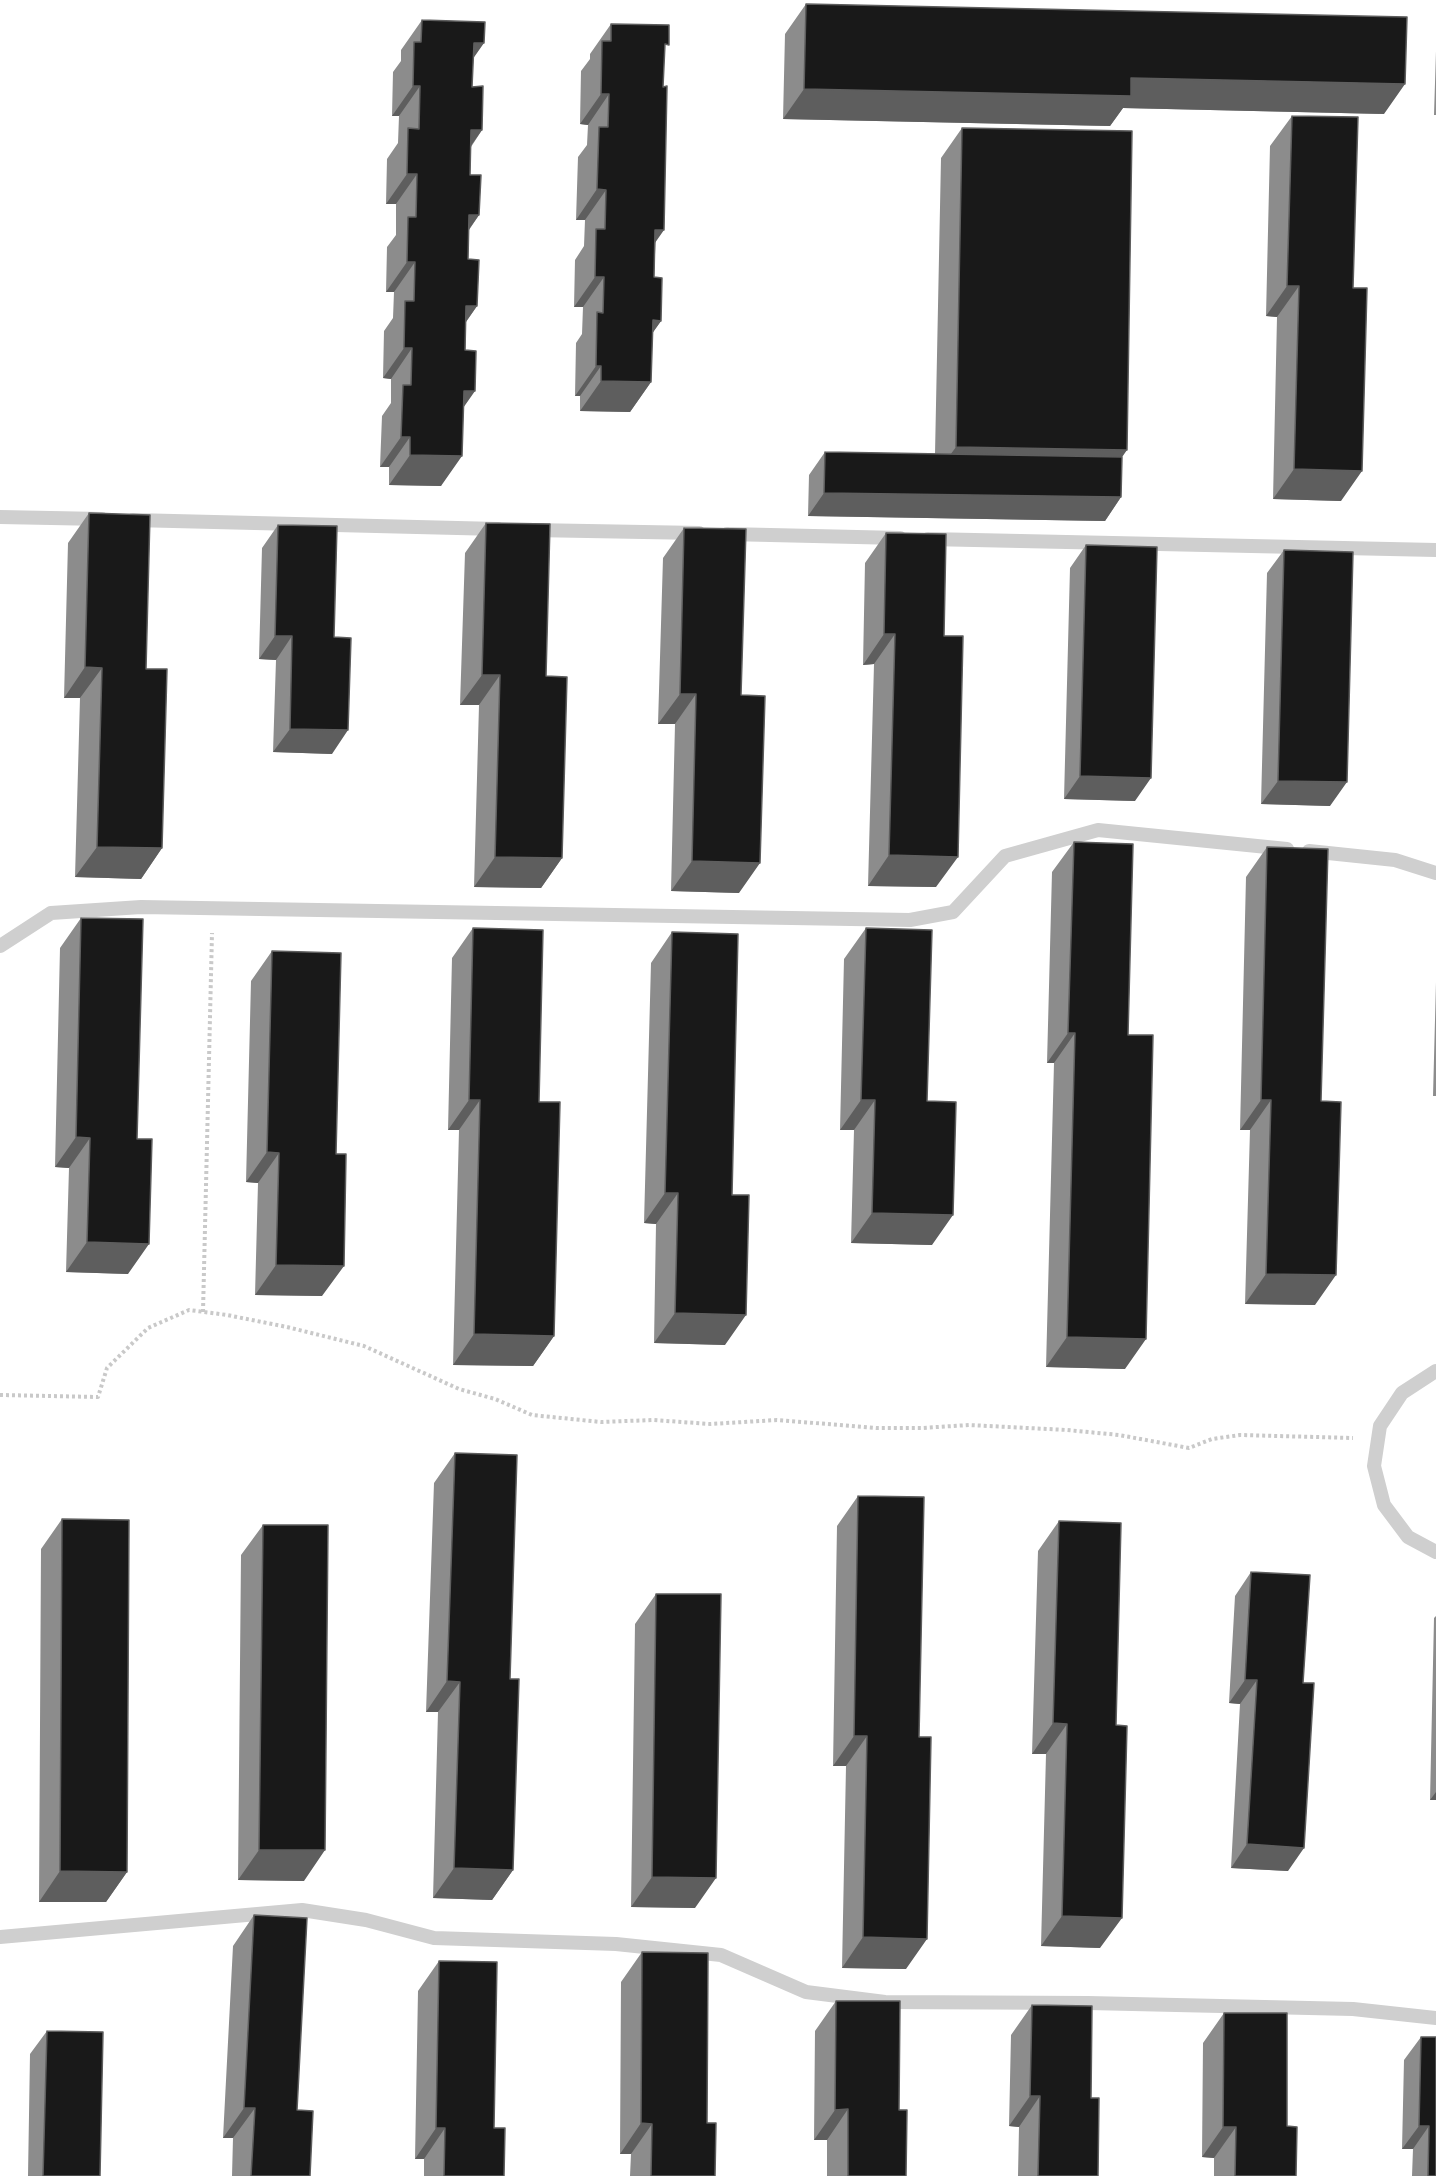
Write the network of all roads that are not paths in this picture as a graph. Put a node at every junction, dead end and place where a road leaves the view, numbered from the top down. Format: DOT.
graph roads {
  1 [pos="0,517"];
  2 [pos="1436,550"];
  3 [pos="1436,873"];
  4 [pos="0,946"];
  5 [pos="1436,1371"];
  6 [pos="1436,1552"];
  7 [pos="0,1937"];
  8 [pos="1436,2018"];
  1 -- 2 [label="lane"];
  3 -- 4 [label="lane"];
  5 -- 6 [label="lane"];
  7 -- 8 [label="lane"];
}
